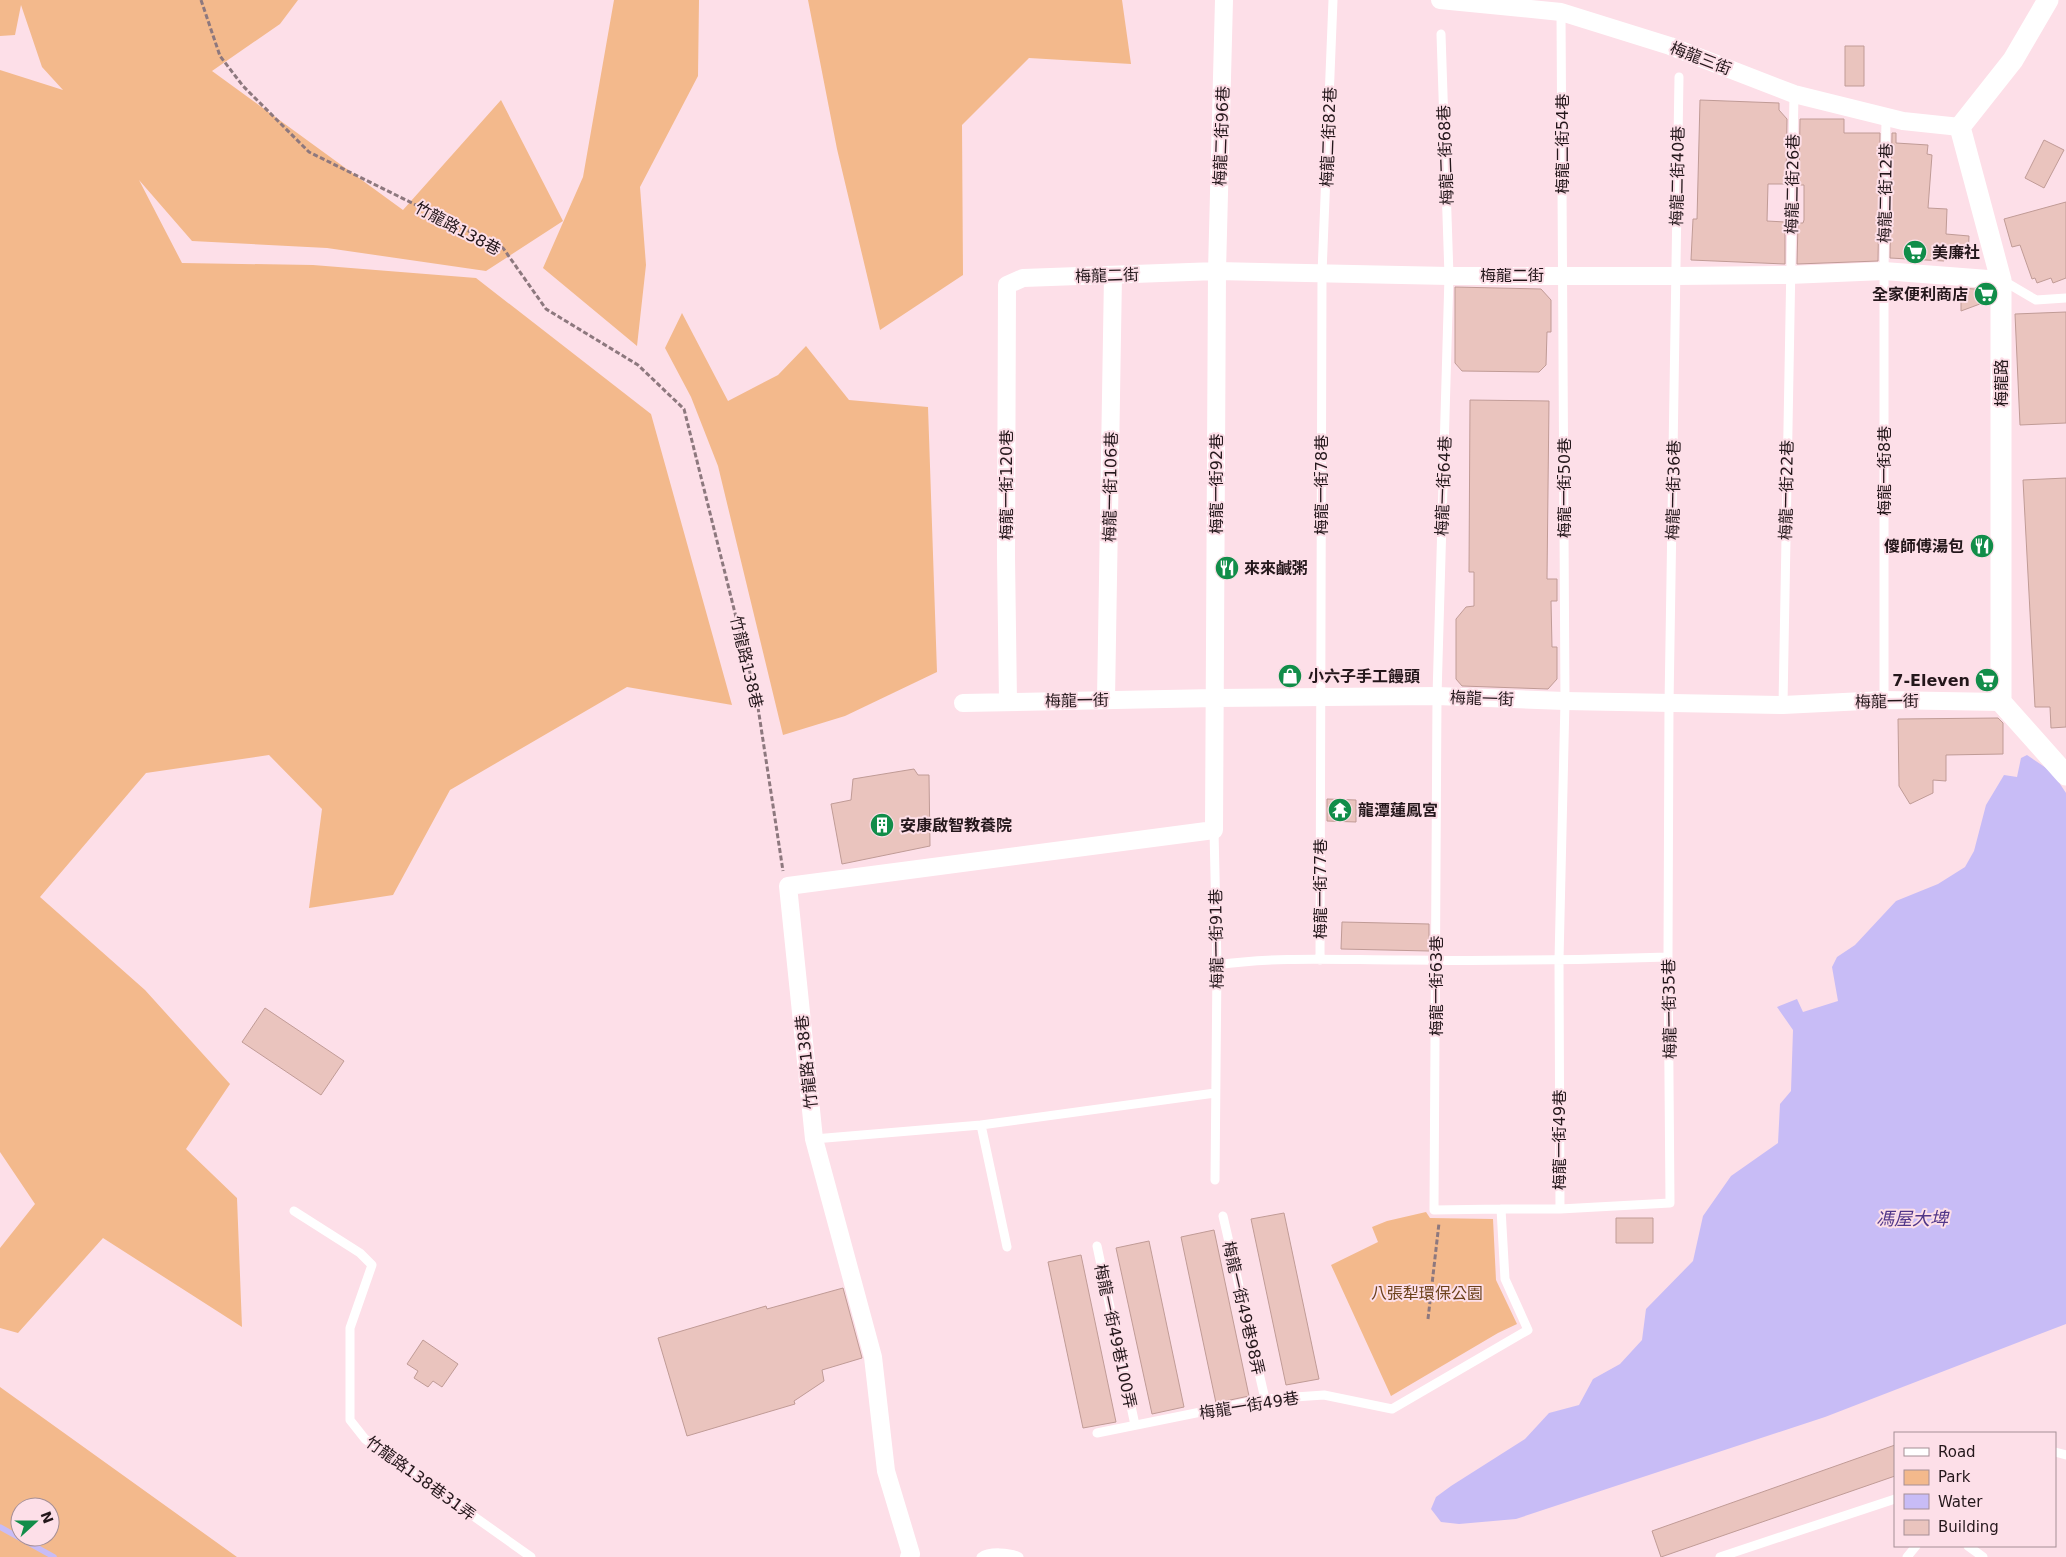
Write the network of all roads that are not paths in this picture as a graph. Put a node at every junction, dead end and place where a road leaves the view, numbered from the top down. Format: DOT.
graph roads {
  1 [pos="1224,0"];
  2 [pos="1333,0"];
  3 [pos="1440,0"];
  4 [pos="2048,0"];
  5 [pos="1562,12"];
  6 [pos="1440,34"];
  7 [pos="1678,77"];
  8 [pos="1794,94"];
  9 [pos="1886,116"];
  10 [pos="1960,127"];
  11 [pos="1217,271"];
  12 [pos="1884,271"];
  13 [pos="1322,273"];
  14 [pos="1113,275"];
  15 [pos="1564,275"];
  16 [pos="1789,275"];
  17 [pos="1449,276"];
  18 [pos="1676,276"];
  19 [pos="1023,278"];
  20 [pos="2001,280"];
  21 [pos="2066,298"];
  22 [pos="1437,696"];
  23 [pos="1320,697"];
  24 [pos="1215,698"];
  25 [pos="1106,700"];
  26 [pos="1884,700"];
  27 [pos="1565,701"];
  28 [pos="1008,702"];
  29 [pos="2001,702"];
  30 [pos="963,703"];
  31 [pos="1669,704"];
  32 [pos="1783,705"];
  33 [pos="2066,775"];
  34 [pos="1214,830"];
  35 [pos="1668,957"];
  36 [pos="1320,960"];
  37 [pos="1559,960"];
  38 [pos="1436,961"];
  39 [pos="1217,964"];
  40 [pos="1214,1093"];
  41 [pos="981,1125"];
  42 [pos="814,1139"];
  43 [pos="1215,1180"];
  44 [pos="1501,1209"];
  45 [pos="1560,1209"];
  46 [pos="294,1211"];
  47 [pos="1223,1216"];
  48 [pos="1097,1246"];
  49 [pos="1007,1247"];
  50 [pos="1265,1399"];
  51 [pos="1135,1425"];
  52 [pos="1097,1433"];
  53 [pos="1894,1498"];
  54 [pos="1915,1547"];
  55 [pos="1969,1547"];
  56 [pos="531,1557"];
  57 [pos="909,1557"];
  58 [pos="981,1557"];
  59 [pos="1019,1557"];
  60 [pos="1720,1557"];
  61 [pos="1907,1557"];
  62 [pos="1983,1557"];
  1 -- 11 [label="street, 梅龍二街96巷"];
  2 -- 13 [label="lane, 梅龍二街82巷"];
  3 -- 5 [label="street, 梅龍三街"];
  4 -- 10 [label="street"];
  5 -- 8 [label="street, 梅龍三街"];
  5 -- 15 [label="lane, 梅龍二街54巷"];
  6 -- 17 [label="lane, 梅龍二街68巷"];
  7 -- 18 [label="lane, 梅龍二街40巷"];
  8 -- 9 [label="street, 梅龍三街"];
  8 -- 16 [label="lane, 梅龍二街26巷"];
  9 -- 10 [label="street, 梅龍三街"];
  9 -- 12 [label="lane, 梅龍二街12巷"];
  10 -- 20 [label="street, 梅龍路"];
  11 -- 13 [label="street, 梅龍二街"];
  11 -- 14 [label="street, 梅龍二街"];
  11 -- 24 [label="street, 梅龍一街92巷"];
  12 -- 16 [label="street, 梅龍二街"];
  12 -- 20 [label="street, 梅龍二街"];
  12 -- 26 [label="lane, 梅龍一街8巷"];
  13 -- 17 [label="street, 梅龍二街"];
  13 -- 23 [label="lane, 梅龍一街78巷"];
  14 -- 19 [label="street, 梅龍二街"];
  14 -- 25 [label="street, 梅龍一街106巷"];
  15 -- 17 [label="street, 梅龍二街"];
  15 -- 18 [label="street, 梅龍二街"];
  15 -- 27 [label="lane, 梅龍一街50巷"];
  16 -- 18 [label="street, 梅龍二街"];
  16 -- 32 [label="lane, 梅龍一街22巷"];
  17 -- 22 [label="lane, 梅龍一街64巷"];
  18 -- 31 [label="lane, 梅龍一街36巷"];
  19 -- 28 [label="street, 梅龍一街120巷"];
  20 -- 21 [label="lane"];
  20 -- 29 [label="street, 梅龍路"];
  22 -- 23 [label="street, 梅龍一街"];
  22 -- 27 [label="street, 梅龍一街"];
  22 -- 38 [label="lane, 梅龍一街63巷"];
  23 -- 24 [label="street, 梅龍一街"];
  23 -- 36 [label="lane, 梅龍一街77巷"];
  24 -- 25 [label="street, 梅龍一街"];
  24 -- 34 [label="street, 梅龍一街91巷"];
  25 -- 28 [label="street, 梅龍一街"];
  26 -- 29 [label="street, 梅龍一街"];
  26 -- 32 [label="street, 梅龍一街"];
  27 -- 31 [label="street, 梅龍一街"];
  27 -- 37 [label="lane, 梅龍一街49巷"];
  28 -- 30 [label="street, 梅龍一街"];
  29 -- 33 [label="street"];
  31 -- 32 [label="street, 梅龍一街"];
  31 -- 35 [label="lane, 梅龍一街35巷"];
  34 -- 39 [label="lane, 梅龍一街91巷"];
  34 -- 42 [label="street, 竹龍路138巷"];
  35 -- 37 [label="lane"];
  35 -- 45 [label="lane, 梅龍一街35巷"];
  36 -- 38 [label="lane"];
  36 -- 39 [label="lane"];
  37 -- 38 [label="lane"];
  37 -- 45 [label="lane, 梅龍一街49巷"];
  38 -- 44 [label="lane, 梅龍一街63巷"];
  39 -- 40 [label="lane, 梅龍一街91巷"];
  40 -- 41 [label="lane"];
  40 -- 43 [label="lane, 梅龍一街91巷"];
  41 -- 42 [label="lane"];
  41 -- 49 [label="lane"];
  42 -- 57 [label="street, 竹龍路138巷"];
  44 -- 45 [label="lane, 梅龍一街49巷"];
  44 -- 50 [label="lane, 梅龍一街49巷"];
  46 -- 56 [label="lane, 竹龍路138巷31弄"];
  47 -- 50 [label="lane, 梅龍一街49巷98弄"];
  48 -- 51 [label="lane, 梅龍一街49巷100弄"];
  50 -- 51 [label="lane, 梅龍一街49巷"];
  51 -- 52 [label="lane, 梅龍一街49巷"];
  53 -- 60 [label="lane"];
  54 -- 61 [label="lane"];
  55 -- 62 [label="lane"];
  58 -- 59 [label="lane"];
}
